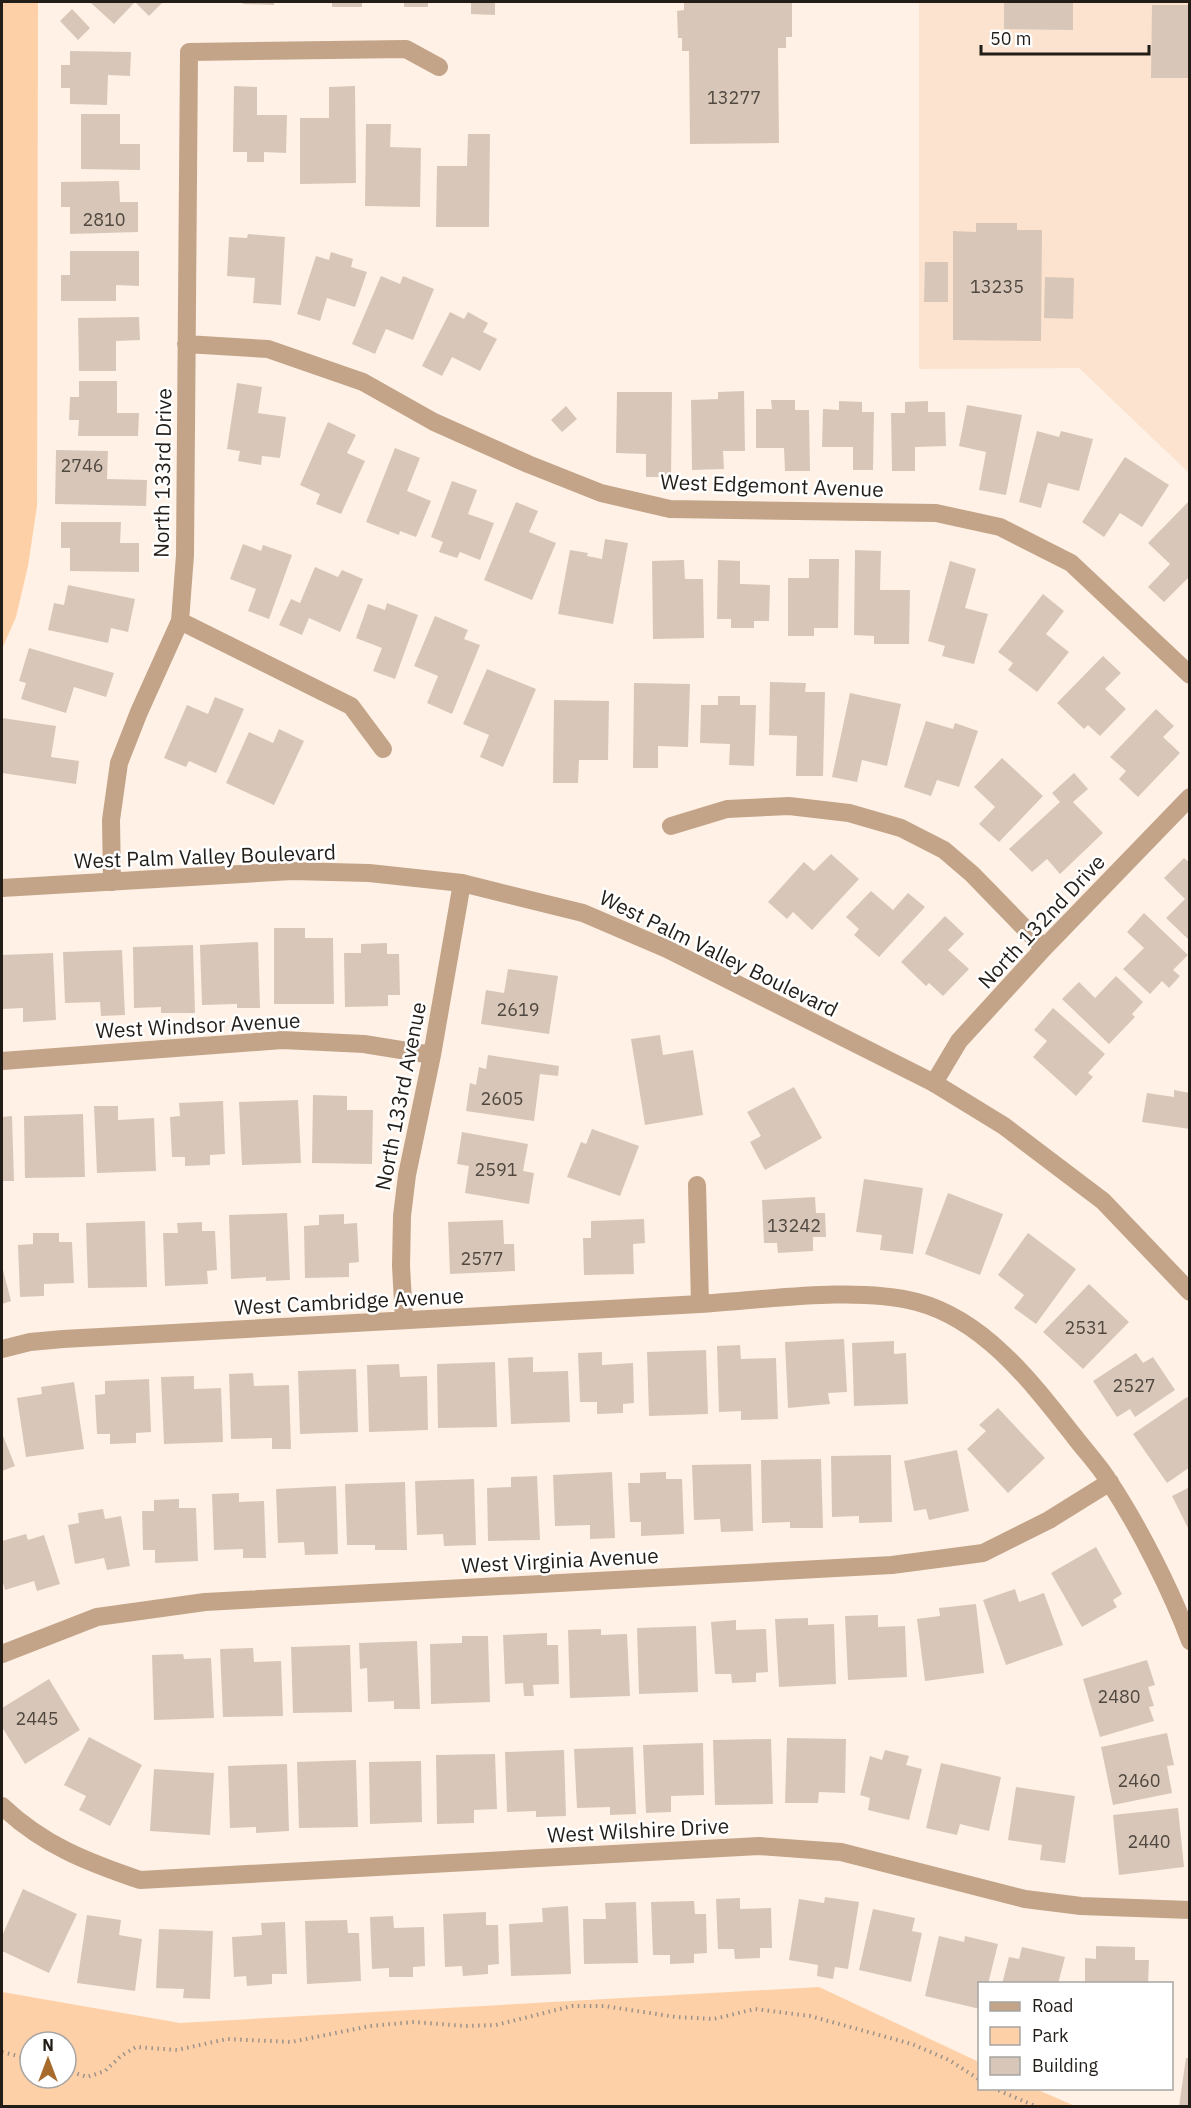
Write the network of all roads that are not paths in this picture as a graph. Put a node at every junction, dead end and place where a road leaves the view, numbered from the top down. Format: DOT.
graph roads {
  1 [pos="439,67"];
  2 [pos="186,344"];
  3 [pos="180,621"];
  4 [pos="1190,675"];
  5 [pos="383,749"];
  6 [pos="1190,797"];
  7 [pos="670,826"];
  8 [pos="112,882"];
  9 [pos="462,882"];
  10 [pos="2,888"];
  11 [pos="1044,948"];
  12 [pos="432,1055"];
  13 [pos="2,1061"];
  14 [pos="934,1083"];
  15 [pos="697,1185"];
  16 [pos="1190,1292"];
  17 [pos="700,1304"];
  18 [pos="404,1320"];
  19 [pos="2,1349"];
  20 [pos="1110,1482"];
  21 [pos="1190,1641"];
  22 [pos="2,1654"];
  23 [pos="2,1806"];
  24 [pos="1190,1910"];
  1 -- 2 [label="street, North 133rd Drive"];
  2 -- 3 [label="street, North 133rd Drive"];
  2 -- 4 [label="street, West Edgemont Avenue"];
  3 -- 5 [label="street"];
  3 -- 8 [label="street, North 133rd Drive"];
  6 -- 11 [label="street, North 132nd Drive"];
  7 -- 11 [label="street"];
  8 -- 9 [label="street, West Palm Valley Boulevard"];
  8 -- 10 [label="street, West Palm Valley Boulevard"];
  9 -- 12 [label="street, North 133rd Avenue"];
  9 -- 14 [label="street, West Palm Valley Boulevard"];
  11 -- 14 [label="street, North 132nd Drive"];
  12 -- 13 [label="street, West Windsor Avenue"];
  12 -- 18 [label="street, North 133rd Avenue"];
  14 -- 16 [label="street, West Palm Valley Boulevard"];
  15 -- 17 [label="street"];
  17 -- 18 [label="street, West Cambridge Avenue"];
  17 -- 20 [label="street, West Cambridge Avenue"];
  18 -- 19 [label="street, West Cambridge Avenue"];
  20 -- 21 [label="street, West Cambridge Avenue"];
  20 -- 22 [label="street, West Virginia Avenue"];
  23 -- 24 [label="street, West Wilshire Drive"];
}
